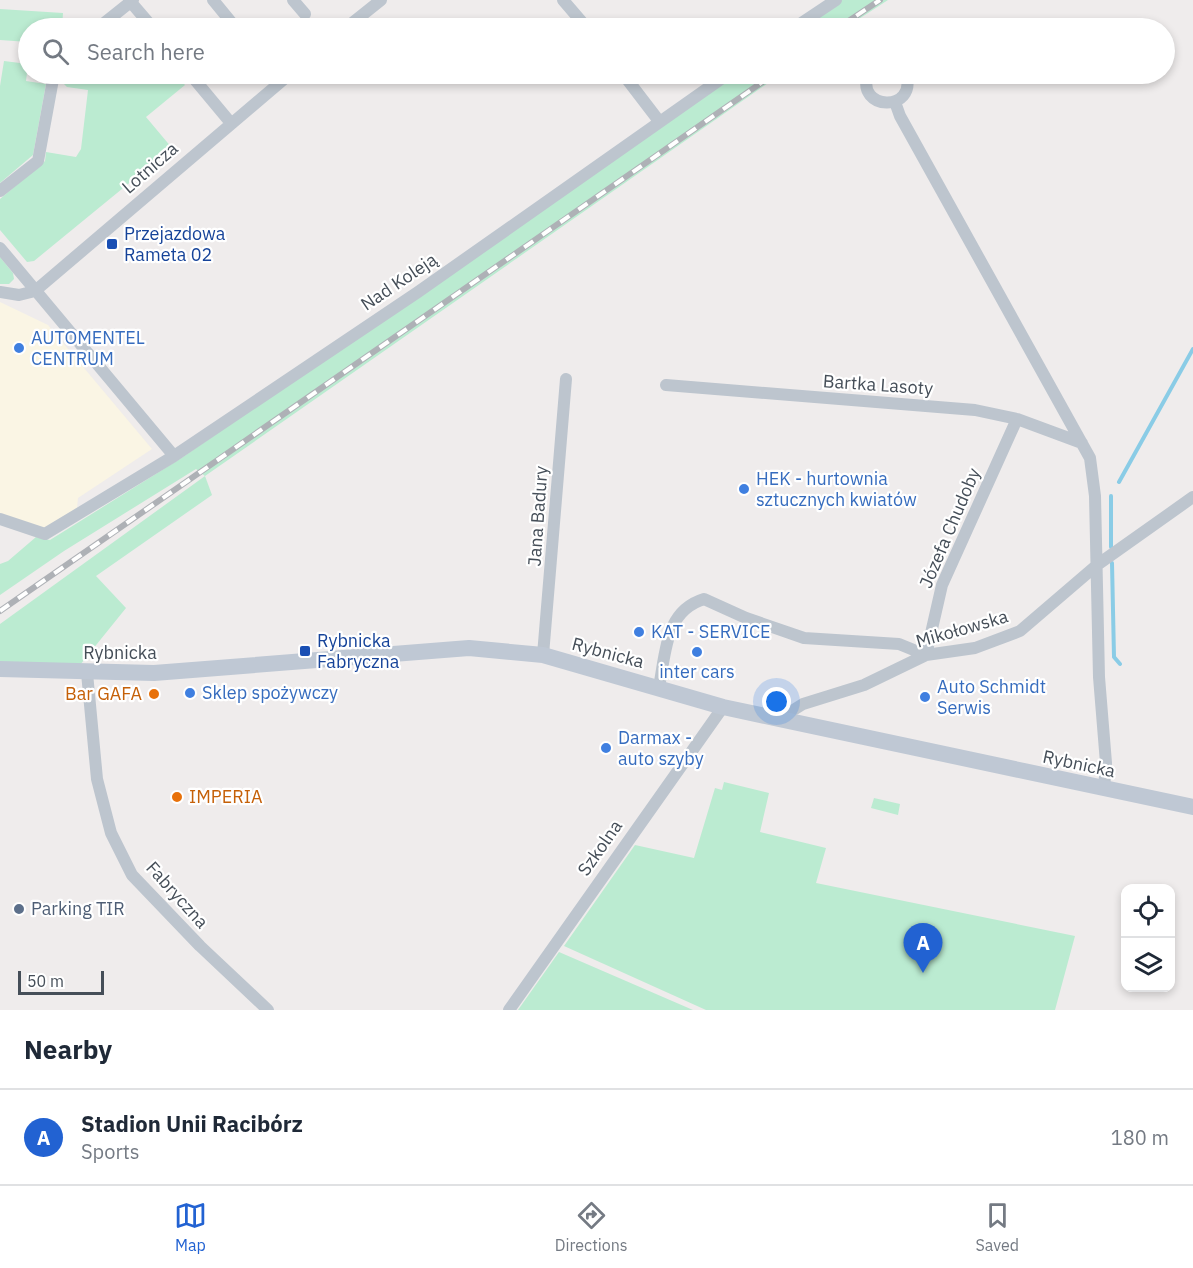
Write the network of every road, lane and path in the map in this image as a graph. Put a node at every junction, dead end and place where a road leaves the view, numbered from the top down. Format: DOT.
graph roads {
  1 [pos="213,0"];
  2 [pos="293,0"];
  3 [pos="381,0"];
  4 [pos="563,0"];
  5 [pos="836,0"];
  6 [pos="131,1"];
  7 [pos="305,14"];
  8 [pos="110,18"];
  9 [pos="145,18"];
  10 [pos="228,18"];
  11 [pos="358,18"];
  12 [pos="578,18"];
  13 [pos="809,18"];
  14 [pos="52,84"];
  15 [pos="198,84"];
  16 [pos="278,84"];
  17 [pos="631,84"];
  18 [pos="713,84"];
  19 [pos="866,84"];
  20 [pos="906,84"];
  21 [pos="895,102"];
  22 [pos="659,120"];
  23 [pos="230,122"];
  24 [pos="0,191"];
  25 [pos="0,248"];
  26 [pos="35,291"];
  27 [pos="0,292"];
  28 [pos="566,379"];
  29 [pos="666,385"];
  30 [pos="1017,419"];
  31 [pos="1082,443"];
  32 [pos="174,456"];
  33 [pos="1193,497"];
  34 [pos="0,519"];
  35 [pos="1097,565"];
  36 [pos="543,655"];
  37 [pos="926,656"];
  38 [pos="0,669"];
  39 [pos="87,673"];
  40 [pos="659,687"];
  41 [pos="723,707"];
  42 [pos="779,719"];
  43 [pos="1104,789"];
  44 [pos="1193,807"];
  45 [pos="268,1010"];
  46 [pos="509,1010"];
  1 -- 10 [label="street"];
  2 -- 7 [label="street"];
  3 -- 11 [label="street"];
  4 -- 12 [label="street"];
  5 -- 13 [label="street"];
  6 -- 8 [label="street"];
  6 -- 9 [label="street"];
  14 -- 24 [label="street"];
  15 -- 23 [label="street"];
  16 -- 23 [label="street, Lotnicza"];
  17 -- 22 [label="street"];
  18 -- 22 [label="street, Nad Koleją"];
  19 -- 21 [label="street"];
  20 -- 21 [label="street"];
  21 -- 31 [label="street"];
  22 -- 32 [label="street, Nad Koleją"];
  23 -- 26 [label="street, Lotnicza"];
  25 -- 26 [label="street"];
  26 -- 27 [label="street"];
  26 -- 32 [label="street"];
  28 -- 36 [label="street, Jana Badury"];
  29 -- 30 [label="street, Bartka Lasoty"];
  30 -- 31 [label="street, Bartka Lasoty"];
  30 -- 37 [label="street, Józefa Chudoby"];
  31 -- 35 [label="street"];
  32 -- 34 [label="street, Nad Koleją"];
  33 -- 35 [label="street, Mikołowska"];
  35 -- 37 [label="street, Mikołowska"];
  35 -- 43 [label="street"];
  36 -- 39 [label="street, Rybnicka"];
  36 -- 40 [label="street, Rybnicka"];
  37 -- 40 [label="street"];
  37 -- 42 [label="street, Mikołowska"];
  38 -- 39 [label="street, Rybnicka"];
  39 -- 45 [label="street, Fabryczna"];
  40 -- 41 [label="street, Rybnicka"];
  41 -- 42 [label="street, Rybnicka"];
  41 -- 46 [label="street, Szkolna"];
  42 -- 43 [label="street, Rybnicka"];
  43 -- 44 [label="street, Rybnicka"];
}
